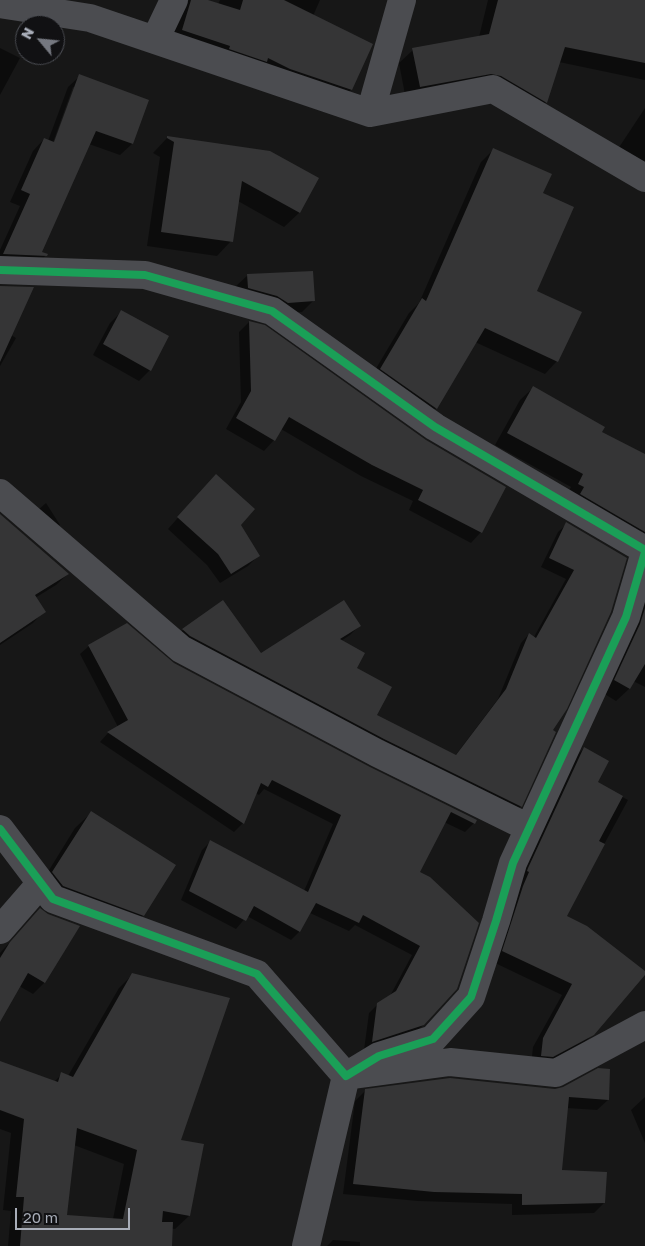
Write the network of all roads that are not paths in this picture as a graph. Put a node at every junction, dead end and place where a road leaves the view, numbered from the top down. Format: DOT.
graph roads {
  1 [pos="174,0"];
  2 [pos="402,0"];
  3 [pos="0,4"];
  4 [pos="155,40"];
  5 [pos="370,113"];
  6 [pos="645,178"];
  7 [pos="0,270"];
  8 [pos="0,493"];
  9 [pos="645,551"];
  10 [pos="528,828"];
  11 [pos="0,829"];
  12 [pos="41,883"];
  13 [pos="0,930"];
  14 [pos="645,1025"];
  15 [pos="346,1076"];
  16 [pos="306,1246"];
  1 -- 4 [label="street"];
  2 -- 5 [label="street"];
  3 -- 4 [label="street"];
  4 -- 5 [label="street"];
  5 -- 6 [label="street"];
  7 -- 9 [label="street"];
  8 -- 10 [label="street"];
  9 -- 10 [label="street"];
  10 -- 15 [label="street"];
  11 -- 12 [label="street"];
  12 -- 13 [label="street"];
  12 -- 15 [label="street"];
  14 -- 15 [label="street"];
  15 -- 16 [label="street"];
}
